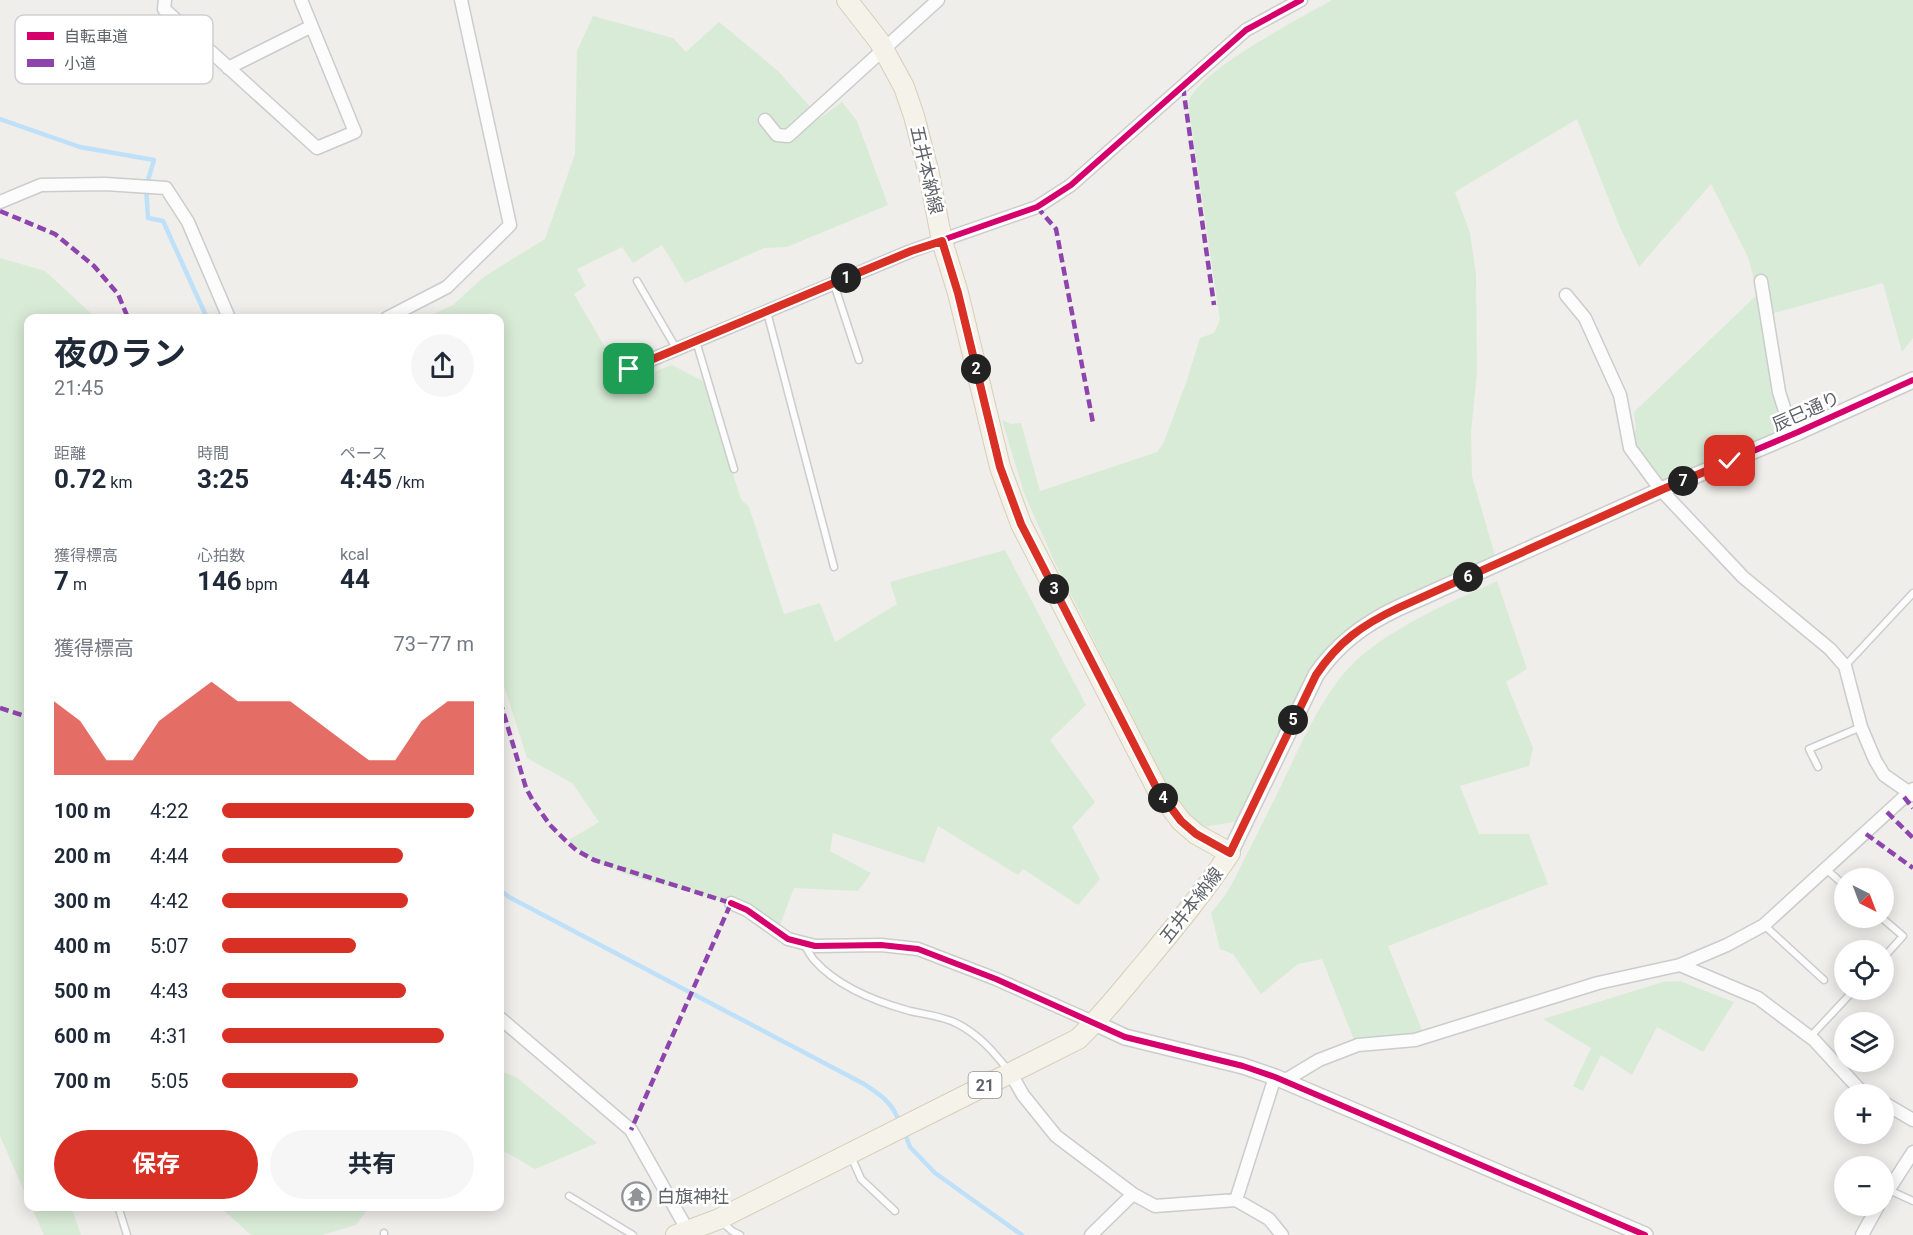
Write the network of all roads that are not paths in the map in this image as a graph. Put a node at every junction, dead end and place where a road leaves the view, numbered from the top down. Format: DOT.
graph roads {
  1 [pos="165,0"];
  2 [pos="301,0"];
  3 [pos="461,0"];
  4 [pos="847,0"];
  5 [pos="938,0"];
  6 [pos="1301,0"];
  7 [pos="171,15"];
  8 [pos="310,27"];
  9 [pos="884,50"];
  10 [pos="213,54"];
  11 [pos="228,68"];
  12 [pos="765,120"];
  13 [pos="0,202"];
  14 [pos="942,241"];
  15 [pos="637,281"];
  16 [pos="1761,281"];
  17 [pos="834,283"];
  18 [pos="1566,295"];
  19 [pos="767,312"];
  20 [pos="227,314"];
  21 [pos="395,314"];
  22 [pos="695,341"];
  23 [pos="676,348"];
  24 [pos="859,360"];
  25 [pos="629,369"];
  26 [pos="1913,380"];
  27 [pos="1798,432"];
  28 [pos="734,469"];
  29 [pos="1661,490"];
  30 [pos="834,567"];
  31 [pos="1913,593"];
  32 [pos="1845,666"];
  33 [pos="1861,727"];
  34 [pos="1818,767"];
  35 [pos="1912,792"];
  36 [pos="1230,853"];
  37 [pos="1825,869"];
  38 [pos="1834,877"];
  39 [pos="731,903"];
  40 [pos="1764,925"];
  41 [pos="1894,928"];
  42 [pos="804,944"];
  43 [pos="1894,946"];
  44 [pos="1680,965"];
  45 [pos="1824,980"];
  46 [pos="1845,1000"];
  47 [pos="504,1021"];
  48 [pos="1095,1023"];
  49 [pos="1810,1037"];
  50 [pos="1010,1072"];
  51 [pos="1280,1079"];
  52 [pos="1854,1084"];
  53 [pos="1894,1109"];
  54 [pos="1913,1120"];
  55 [pos="1913,1152"];
  56 [pos="850,1153"];
  57 [pos="1894,1181"];
  58 [pos="1133,1194"];
  59 [pos="1894,1195"];
  60 [pos="569,1196"];
  61 [pos="1236,1200"];
  62 [pos="1913,1201"];
  63 [pos="120,1211"];
  64 [pos="895,1211"];
  65 [pos="1872,1216"];
  66 [pos="718,1219"];
  67 [pos="692,1232"];
  68 [pos="127,1235"];
  69 [pos="633,1235"];
  70 [pos="740,1235"];
  71 [pos="1091,1235"];
  72 [pos="1282,1235"];
  73 [pos="1645,1235"];
  74 [pos="1862,1235"];
  1 -- 7 [label="street"];
  2 -- 8 [label="street"];
  3 -- 21 [label="street"];
  4 -- 9 [label="main road, 五井本納線"];
  5 -- 9 [label="street"];
  6 -- 14 [label="street"];
  8 -- 11 [label="street"];
  8 -- 11 [label="street"];
  9 -- 12 [label="street"];
  9 -- 14 [label="main road, 五井本納線"];
  10 -- 11 [label="street"];
  13 -- 20 [label="street"];
  14 -- 17 [label="street"];
  14 -- 36 [label="main road, 五井本納線"];
  15 -- 23 [label="lane"];
  16 -- 27 [label="street"];
  17 -- 19 [label="street"];
  17 -- 24 [label="lane"];
  18 -- 29 [label="street"];
  19 -- 22 [label="street"];
  19 -- 30 [label="lane"];
  22 -- 23 [label="street"];
  22 -- 28 [label="lane"];
  23 -- 25 [label="street"];
  26 -- 27 [label="street, 辰巳通り"];
  27 -- 29 [label="street, 辰巳通り"];
  29 -- 32 [label="street"];
  29 -- 36 [label="street, 辰巳通り"];
  31 -- 32 [label="lane"];
  32 -- 33 [label="street"];
  33 -- 34 [label="lane"];
  33 -- 35 [label="street"];
  35 -- 37 [label="street"];
  36 -- 48 [label="main road, 五井本納線 / 21"];
  37 -- 38 [label="lane"];
  37 -- 40 [label="street"];
  39 -- 42 [label="street"];
  40 -- 44 [label="street"];
  40 -- 45 [label="lane"];
  41 -- 43 [label="lane"];
  42 -- 48 [label="street"];
  42 -- 50 [label="lane"];
  44 -- 49 [label="street"];
  44 -- 51 [label="street"];
  46 -- 49 [label="lane"];
  47 -- 67 [label="street"];
  48 -- 50 [label="main road, 五井本納線 / 21"];
  48 -- 51 [label="street"];
  49 -- 52 [label="street"];
  50 -- 56 [label="main road, 五井本納線 / 21"];
  50 -- 58 [label="street"];
  51 -- 61 [label="street"];
  51 -- 73 [label="street"];
  53 -- 54 [label="street"];
  55 -- 57 [label="street"];
  56 -- 64 [label="lane"];
  56 -- 66 [label="main road, 五井本納線 / 21"];
  58 -- 61 [label="street"];
  58 -- 71 [label="street"];
  59 -- 62 [label="lane"];
  60 -- 69 [label="lane"];
  61 -- 72 [label="street"];
  63 -- 68 [label="lane"];
  65 -- 74 [label="street"];
  66 -- 67 [label="main road, 五井本納線 / 21"];
  66 -- 70 [label="lane"];
}
